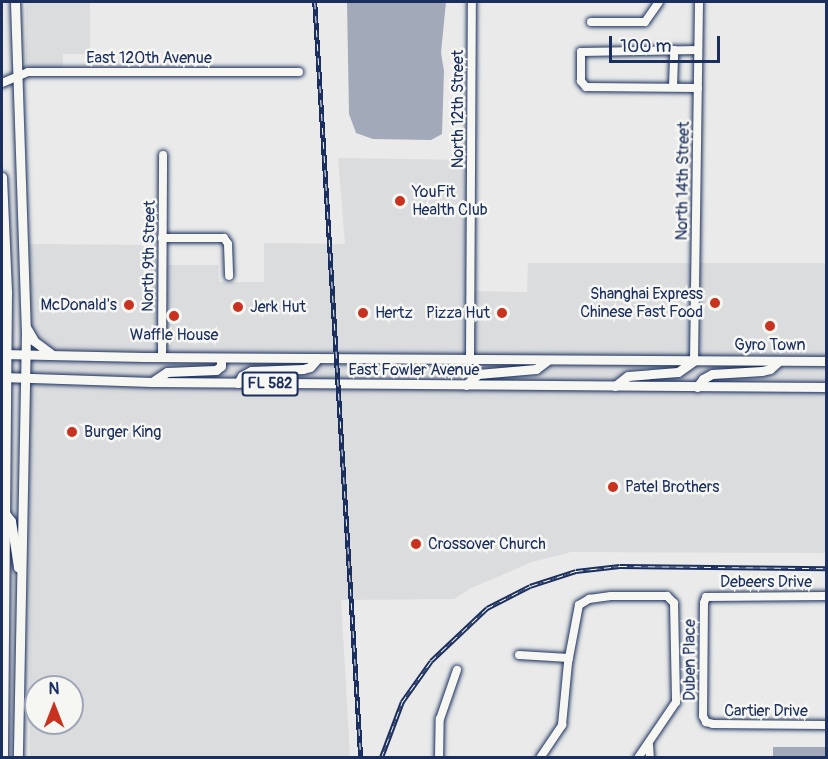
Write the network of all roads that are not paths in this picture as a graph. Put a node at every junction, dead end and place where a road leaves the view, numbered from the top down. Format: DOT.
graph roads {
  1 [pos="15,2"];
  2 [pos="472,2"];
  3 [pos="659,2"];
  4 [pos="694,2"];
  5 [pos="699,2"];
  6 [pos="591,22"];
  7 [pos="674,50"];
  8 [pos="698,50"];
  9 [pos="299,72"];
  10 [pos="18,75"];
  11 [pos="2,83"];
  12 [pos="674,87"];
  13 [pos="698,88"];
  14 [pos="163,155"];
  15 [pos="2,177"];
  16 [pos="162,238"];
  17 [pos="4,265"];
  18 [pos="229,276"];
  19 [pos="7,323"];
  20 [pos="26,326"];
  21 [pos="2,332"];
  22 [pos="4,354"];
  23 [pos="25,354"];
  24 [pos="53,355"];
  25 [pos="162,358"];
  26 [pos="221,358"];
  27 [pos="318,358"];
  28 [pos="471,360"];
  29 [pos="548,360"];
  30 [pos="694,361"];
  31 [pos="779,361"];
  32 [pos="826,361"];
  33 [pos="4,377"];
  34 [pos="25,378"];
  35 [pos="152,382"];
  36 [pos="238,383"];
  37 [pos="466,384"];
  38 [pos="615,386"];
  39 [pos="697,387"];
  40 [pos="826,387"];
  41 [pos="4,512"];
  42 [pos="21,574"];
  43 [pos="826,596"];
  44 [pos="706,597"];
  45 [pos="519,655"];
  46 [pos="568,658"];
  47 [pos="457,670"];
  48 [pos="3,671"];
  49 [pos="18,674"];
  50 [pos="706,722"];
  51 [pos="826,725"];
  52 [pos="649,745"];
  53 [pos="3,758"];
  54 [pos="18,758"];
  55 [pos="439,758"];
  56 [pos="540,758"];
  57 [pos="638,758"];
  58 [pos="650,758"];
  1 -- 10 [label="main road"];
  2 -- 28 [label="street, North 12th Street"];
  3 -- 6 [label="street"];
  4 -- 5 [label="street"];
  5 -- 8 [label="street, North 14th Street"];
  7 -- 8 [label="street"];
  7 -- 12 [label="street"];
  7 -- 12 [label="street"];
  8 -- 13 [label="street, North 14th Street"];
  9 -- 10 [label="street, East 120th Avenue"];
  10 -- 11 [label="street, East 120th Avenue"];
  10 -- 20 [label="main road"];
  12 -- 13 [label="street"];
  13 -- 30 [label="street, North 14th Street"];
  14 -- 16 [label="street, North 9th Street"];
  15 -- 17 [label="main road"];
  16 -- 18 [label="street"];
  16 -- 25 [label="street, North 9th Street"];
  17 -- 19 [label="main road"];
  19 -- 21 [label="main road"];
  19 -- 22 [label="main road"];
  20 -- 23 [label="main road"];
  20 -- 24 [label="main road"];
  22 -- 23 [label="main road, East Fowler Avenue / FL 582"];
  22 -- 33 [label="main road"];
  23 -- 24 [label="main road, East Fowler Avenue / FL 582"];
  23 -- 34 [label="main road"];
  24 -- 25 [label="main road, East Fowler Avenue / FL 582"];
  25 -- 26 [label="main road, East Fowler Avenue / FL 582"];
  26 -- 27 [label="main road, East Fowler Avenue / FL 582"];
  26 -- 35 [label="main road"];
  27 -- 28 [label="main road, East Fowler Avenue / FL 582"];
  27 -- 36 [label="main road"];
  28 -- 29 [label="main road, East Fowler Avenue / FL 582"];
  29 -- 30 [label="main road, East Fowler Avenue / FL 582"];
  29 -- 37 [label="main road"];
  30 -- 31 [label="main road, East Fowler Avenue / FL 582"];
  30 -- 38 [label="main road"];
  31 -- 32 [label="main road, East Fowler Avenue / FL 582"];
  31 -- 39 [label="main road"];
  33 -- 34 [label="main road, East Fowler Avenue / FL 582"];
  33 -- 41 [label="main road"];
  34 -- 35 [label="main road, East Fowler Avenue / FL 582"];
  34 -- 42 [label="main road"];
  35 -- 36 [label="main road, East Fowler Avenue / FL 582"];
  36 -- 37 [label="main road, East Fowler Avenue / FL 582"];
  37 -- 38 [label="main road, East Fowler Avenue / FL 582"];
  38 -- 39 [label="main road, East Fowler Avenue / FL 582"];
  39 -- 40 [label="main road, East Fowler Avenue / FL 582"];
  41 -- 42 [label="main road"];
  41 -- 48 [label="main road"];
  42 -- 49 [label="main road"];
  43 -- 44 [label="street, Debeers Drive"];
  44 -- 50 [label="street, Duben Place"];
  45 -- 46 [label="street"];
  46 -- 52 [label="street"];
  46 -- 56 [label="street"];
  47 -- 55 [label="street"];
  48 -- 49 [label="street"];
  48 -- 53 [label="main road"];
  49 -- 54 [label="main road"];
  50 -- 51 [label="street, Cartier Drive"];
  52 -- 57 [label="street"];
  52 -- 58 [label="street"];
}
